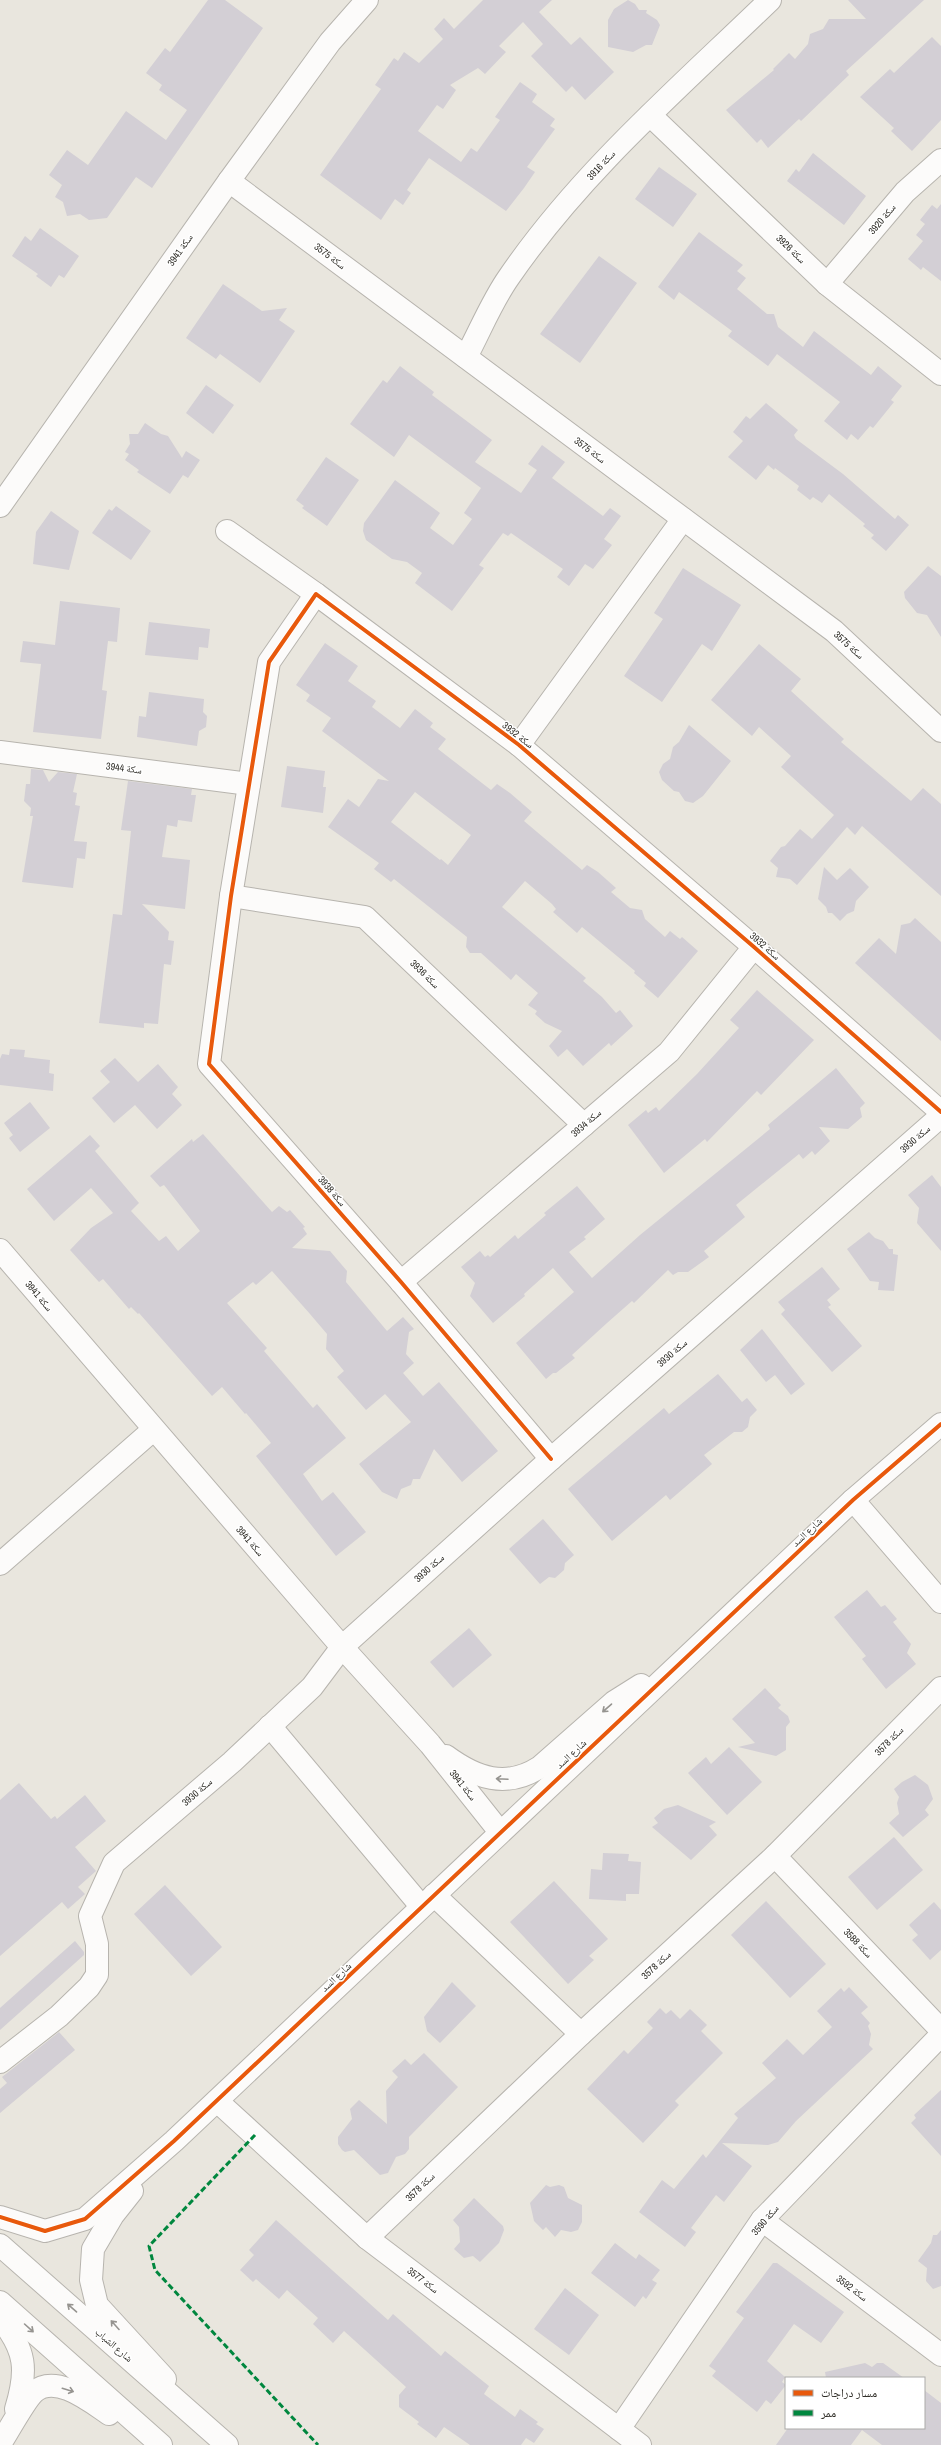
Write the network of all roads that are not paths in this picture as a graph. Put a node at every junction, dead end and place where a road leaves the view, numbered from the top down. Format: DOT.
graph roads {
  1 [pos="367,0"];
  2 [pos="770,0"];
  3 [pos="650,115"];
  4 [pos="941,160"];
  5 [pos="229,181"];
  6 [pos="828,284"];
  7 [pos="466,357"];
  8 [pos="941,374"];
  9 [pos="0,506"];
  10 [pos="683,519"];
  11 [pos="227,531"];
  12 [pos="316,594"];
  13 [pos="941,730"];
  14 [pos="520,746"];
  15 [pos="0,752"];
  16 [pos="249,784"];
  17 [pos="230,896"];
  18 [pos="754,947"];
  19 [pos="941,1112"];
  20 [pos="941,1116"];
  21 [pos="584,1125"];
  22 [pos="0,1250"];
  23 [pos="401,1282"];
  24 [pos="941,1424"];
  25 [pos="153,1430"];
  26 [pos="551,1459"];
  27 [pos="853,1500"];
  28 [pos="0,1564"];
  29 [pos="941,1602"];
  30 [pos="342,1647"];
  31 [pos="665,1676"];
  32 [pos="941,1688"];
  33 [pos="270,1726"];
  34 [pos="430,1744"];
  35 [pos="500,1832"];
  36 [pos="775,1856"];
  37 [pos="428,1900"];
  38 [pos="941,2030"];
  39 [pos="581,2034"];
  40 [pos="941,2035"];
  41 [pos="0,2062"];
  42 [pos="216,2100"];
  43 [pos="174,2141"];
  44 [pos="0,2217"];
  45 [pos="762,2220"];
  46 [pos="367,2238"];
  47 [pos="0,2245"];
  48 [pos="0,2302"];
  49 [pos="0,2318"];
  50 [pos="941,2355"];
  51 [pos="619,2429"];
  52 [pos="5,2437"];
  53 [pos="157,2445"];
  54 [pos="161,2445"];
  55 [pos="227,2445"];
  56 [pos="640,2445"];
  1 -- 5 [label="street, سكة 3941"];
  2 -- 3 [label="street, سكة 3916"];
  3 -- 6 [label="street, سكة 3926"];
  3 -- 7 [label="street, سكة 3916"];
  4 -- 6 [label="street, سكة 3920"];
  5 -- 7 [label="street, سكة 3575"];
  5 -- 9 [label="street, سكة 3941"];
  6 -- 8 [label="street, سكة 3926"];
  7 -- 10 [label="street, سكة 3575"];
  10 -- 13 [label="street, سكة 3575"];
  10 -- 14 [label="street, سكة 3932"];
  11 -- 12 [label="street, سكة 3932"];
  12 -- 14 [label="street, سكة 3932"];
  12 -- 16 [label="street"];
  14 -- 18 [label="street, سكة 3932"];
  15 -- 16 [label="street, سكة 3944"];
  16 -- 17 [label="street"];
  17 -- 21 [label="street, سكة 3936"];
  17 -- 23 [label="street, سكة 3938"];
  18 -- 19 [label="street, سكة 3932"];
  18 -- 21 [label="street, سكة 3934"];
  20 -- 26 [label="street, سكة 3930"];
  21 -- 23 [label="street, سكة 3934"];
  22 -- 25 [label="street, سكة 3941"];
  23 -- 26 [label="street, سكة 3938"];
  24 -- 27 [label="street, شارع السد"];
  25 -- 28 [label="street"];
  25 -- 30 [label="street, سكة 3941"];
  26 -- 30 [label="street, سكة 3930"];
  27 -- 29 [label="street"];
  27 -- 31 [label="street, شارع السد"];
  30 -- 33 [label="street, سكة 3930"];
  30 -- 34 [label="street, سكة 3941"];
  31 -- 34 [label="street, one-way"];
  31 -- 35 [label="street, شارع السد"];
  32 -- 36 [label="street, سكة 3578"];
  33 -- 37 [label="street"];
  33 -- 41 [label="street, سكة 3930"];
  34 -- 35 [label="street, سكة 3941"];
  35 -- 37 [label="street, شارع السد"];
  36 -- 38 [label="street, سكة 3588"];
  36 -- 39 [label="street, سكة 3578"];
  37 -- 39 [label="street"];
  37 -- 42 [label="street, شارع السد"];
  39 -- 46 [label="street, سكة 3578"];
  40 -- 45 [label="street, سكة 3590"];
  42 -- 43 [label="street, شارع السد"];
  42 -- 46 [label="street, سكة 3577"];
  43 -- 44 [label="street"];
  55 -- 43 [label="street, one-way"];
  45 -- 50 [label="street, سكة 3592"];
  45 -- 51 [label="street, سكة 3590"];
  46 -- 51 [label="street, سكة 3577"];
  55 -- 47 [label="street, شارع الشباب, one-way"];
  48 -- 54 [label="street, one-way"];
  49 -- 52 [label="street"];
  51 -- 56 [label="street, سكة 3577"];
  52 -- 53 [label="street, one-way"];
}
